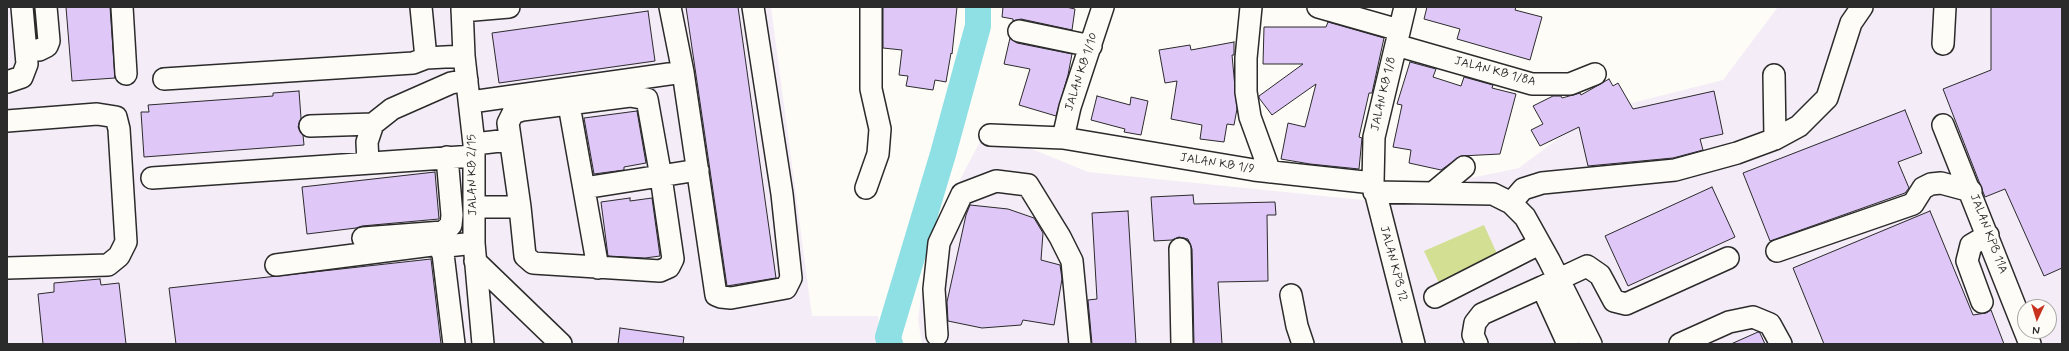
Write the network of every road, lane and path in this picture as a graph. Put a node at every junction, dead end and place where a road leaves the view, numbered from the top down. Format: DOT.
graph roads {
  1 [pos="22,7"];
  2 [pos="46,7"];
  3 [pos="122,7"];
  4 [pos="421,7"];
  5 [pos="508,7"];
  6 [pos="670,7"];
  7 [pos="753,7"];
  8 [pos="871,7"];
  9 [pos="1103,7"];
  10 [pos="1251,7"];
  11 [pos="1318,7"];
  12 [pos="1405,7"];
  13 [pos="1862,7"];
  14 [pos="1945,7"];
  15 [pos="462,9"];
  16 [pos="1019,31"];
  17 [pos="1397,37"];
  18 [pos="1943,44"];
  19 [pos="1091,46"];
  20 [pos="26,50"];
  21 [pos="464,56"];
  22 [pos="426,58"];
  23 [pos="683,72"];
  24 [pos="126,74"];
  25 [pos="1595,74"];
  26 [pos="1774,75"];
  27 [pos="164,79"];
  28 [pos="467,80"];
  29 [pos="7,82"];
  30 [pos="470,102"];
  31 [pos="569,105"];
  32 [pos="7,122"];
  33 [pos="374,124"];
  34 [pos="1943,125"];
  35 [pos="310,126"];
  36 [pos="990,135"];
  37 [pos="1063,138"];
  38 [pos="1775,139"];
  39 [pos="509,140"];
  40 [pos="474,150"];
  41 [pos="447,157"];
  42 [pos="368,162"];
  43 [pos="1464,167"];
  44 [pos="698,170"];
  45 [pos="1270,172"];
  46 [pos="661,177"];
  47 [pos="152,178"];
  48 [pos="584,188"];
  49 [pos="866,188"];
  50 [pos="1374,188"];
  51 [pos="1971,191"];
  52 [pos="1434,192"];
  53 [pos="1512,203"];
  54 [pos="520,207"];
  55 [pos="474,208"];
  56 [pos="1988,234"];
  57 [pos="363,238"];
  58 [pos="1539,244"];
  59 [pos="439,247"];
  60 [pos="1180,249"];
  61 [pos="1777,251"];
  62 [pos="474,252"];
  63 [pos="1728,258"];
  64 [pos="276,265"];
  65 [pos="7,268"];
  66 [pos="598,268"];
  67 [pos="1550,283"];
  68 [pos="1290,295"];
  69 [pos="1435,297"];
  70 [pos="1982,302"];
  71 [pos="937,335"];
  72 [pos="1563,343"];
  73 [pos="454,344"];
  74 [pos="483,344"];
  75 [pos="561,344"];
  76 [pos="1080,344"];
  77 [pos="1182,344"];
  78 [pos="1303,344"];
  79 [pos="1414,344"];
  80 [pos="1477,344"];
  81 [pos="1591,344"];
  82 [pos="1680,344"];
  83 [pos="1780,344"];
  84 [pos="2030,344"];
  1 -- 20 [label="street"];
  2 -- 20 [label="street"];
  3 -- 24 [label="street"];
  4 -- 22 [label="street"];
  5 -- 15 [label="street"];
  6 -- 23 [label="street"];
  7 -- 44 [label="street"];
  8 -- 49 [label="street"];
  9 -- 19 [label="street, JALAN KB 1/10"];
  10 -- 45 [label="street"];
  11 -- 17 [label="street, JALAN KB 1/8A"];
  12 -- 17 [label="street, JALAN KB 1/8"];
  13 -- 38 [label="street"];
  14 -- 18 [label="street"];
  15 -- 21 [label="street, JALAN KB 2/15"];
  16 -- 19 [label="street"];
  17 -- 25 [label="street, JALAN KB 1/8A"];
  17 -- 50 [label="street, JALAN KB 1/8"];
  19 -- 37 [label="street, JALAN KB 1/10"];
  20 -- 29 [label="street"];
  21 -- 22 [label="street"];
  21 -- 28 [label="street, JALAN KB 2/15"];
  22 -- 27 [label="street"];
  23 -- 30 [label="street"];
  23 -- 44 [label="street"];
  26 -- 38 [label="street"];
  28 -- 30 [label="street, JALAN KB 2/15"];
  28 -- 33 [label="street"];
  30 -- 40 [label="street, JALAN KB 2/15"];
  31 -- 39 [label="street"];
  31 -- 46 [label="street"];
  31 -- 48 [label="street"];
  32 -- 65 [label="street"];
  33 -- 35 [label="street"];
  33 -- 42 [label="street"];
  34 -- 51 [label="street, JALAN KPB 11A"];
  36 -- 37 [label="street, JALAN KB 1/9"];
  37 -- 45 [label="street, JALAN KB 1/9"];
  38 -- 53 [label="street"];
  39 -- 40 [label="street"];
  39 -- 54 [label="street"];
  40 -- 41 [label="street"];
  40 -- 55 [label="street, JALAN KB 2/15"];
  41 -- 42 [label="street"];
  41 -- 57 [label="street"];
  42 -- 47 [label="street"];
  43 -- 52 [label="street"];
  44 -- 46 [label="street"];
  45 -- 50 [label="street, JALAN KB 1/9"];
  46 -- 48 [label="street"];
  46 -- 66 [label="street"];
  48 -- 66 [label="street"];
  50 -- 52 [label="street, JALAN KB 1/9"];
  50 -- 79 [label="street, JALAN KPB 12"];
  51 -- 56 [label="street, JALAN KPB 11A"];
  51 -- 61 [label="street"];
  52 -- 53 [label="street, JALAN KB 1/9"];
  53 -- 58 [label="street"];
  54 -- 55 [label="street"];
  54 -- 66 [label="street"];
  55 -- 62 [label="street, JALAN KB 2/15"];
  56 -- 70 [label="street"];
  56 -- 84 [label="street, JALAN KPB 11A"];
  58 -- 67 [label="street"];
  58 -- 69 [label="street"];
  59 -- 62 [label="street"];
  59 -- 64 [label="street"];
  59 -- 73 [label="street"];
  60 -- 77 [label="street"];
  62 -- 74 [label="street, JALAN KB 2/15"];
  62 -- 75 [label="street"];
  63 -- 67 [label="street"];
  67 -- 72 [label="street"];
  67 -- 80 [label="street"];
  67 -- 81 [label="street"];
  68 -- 78 [label="street"];
  71 -- 76 [label="street"];
  82 -- 83 [label="street"];
}
